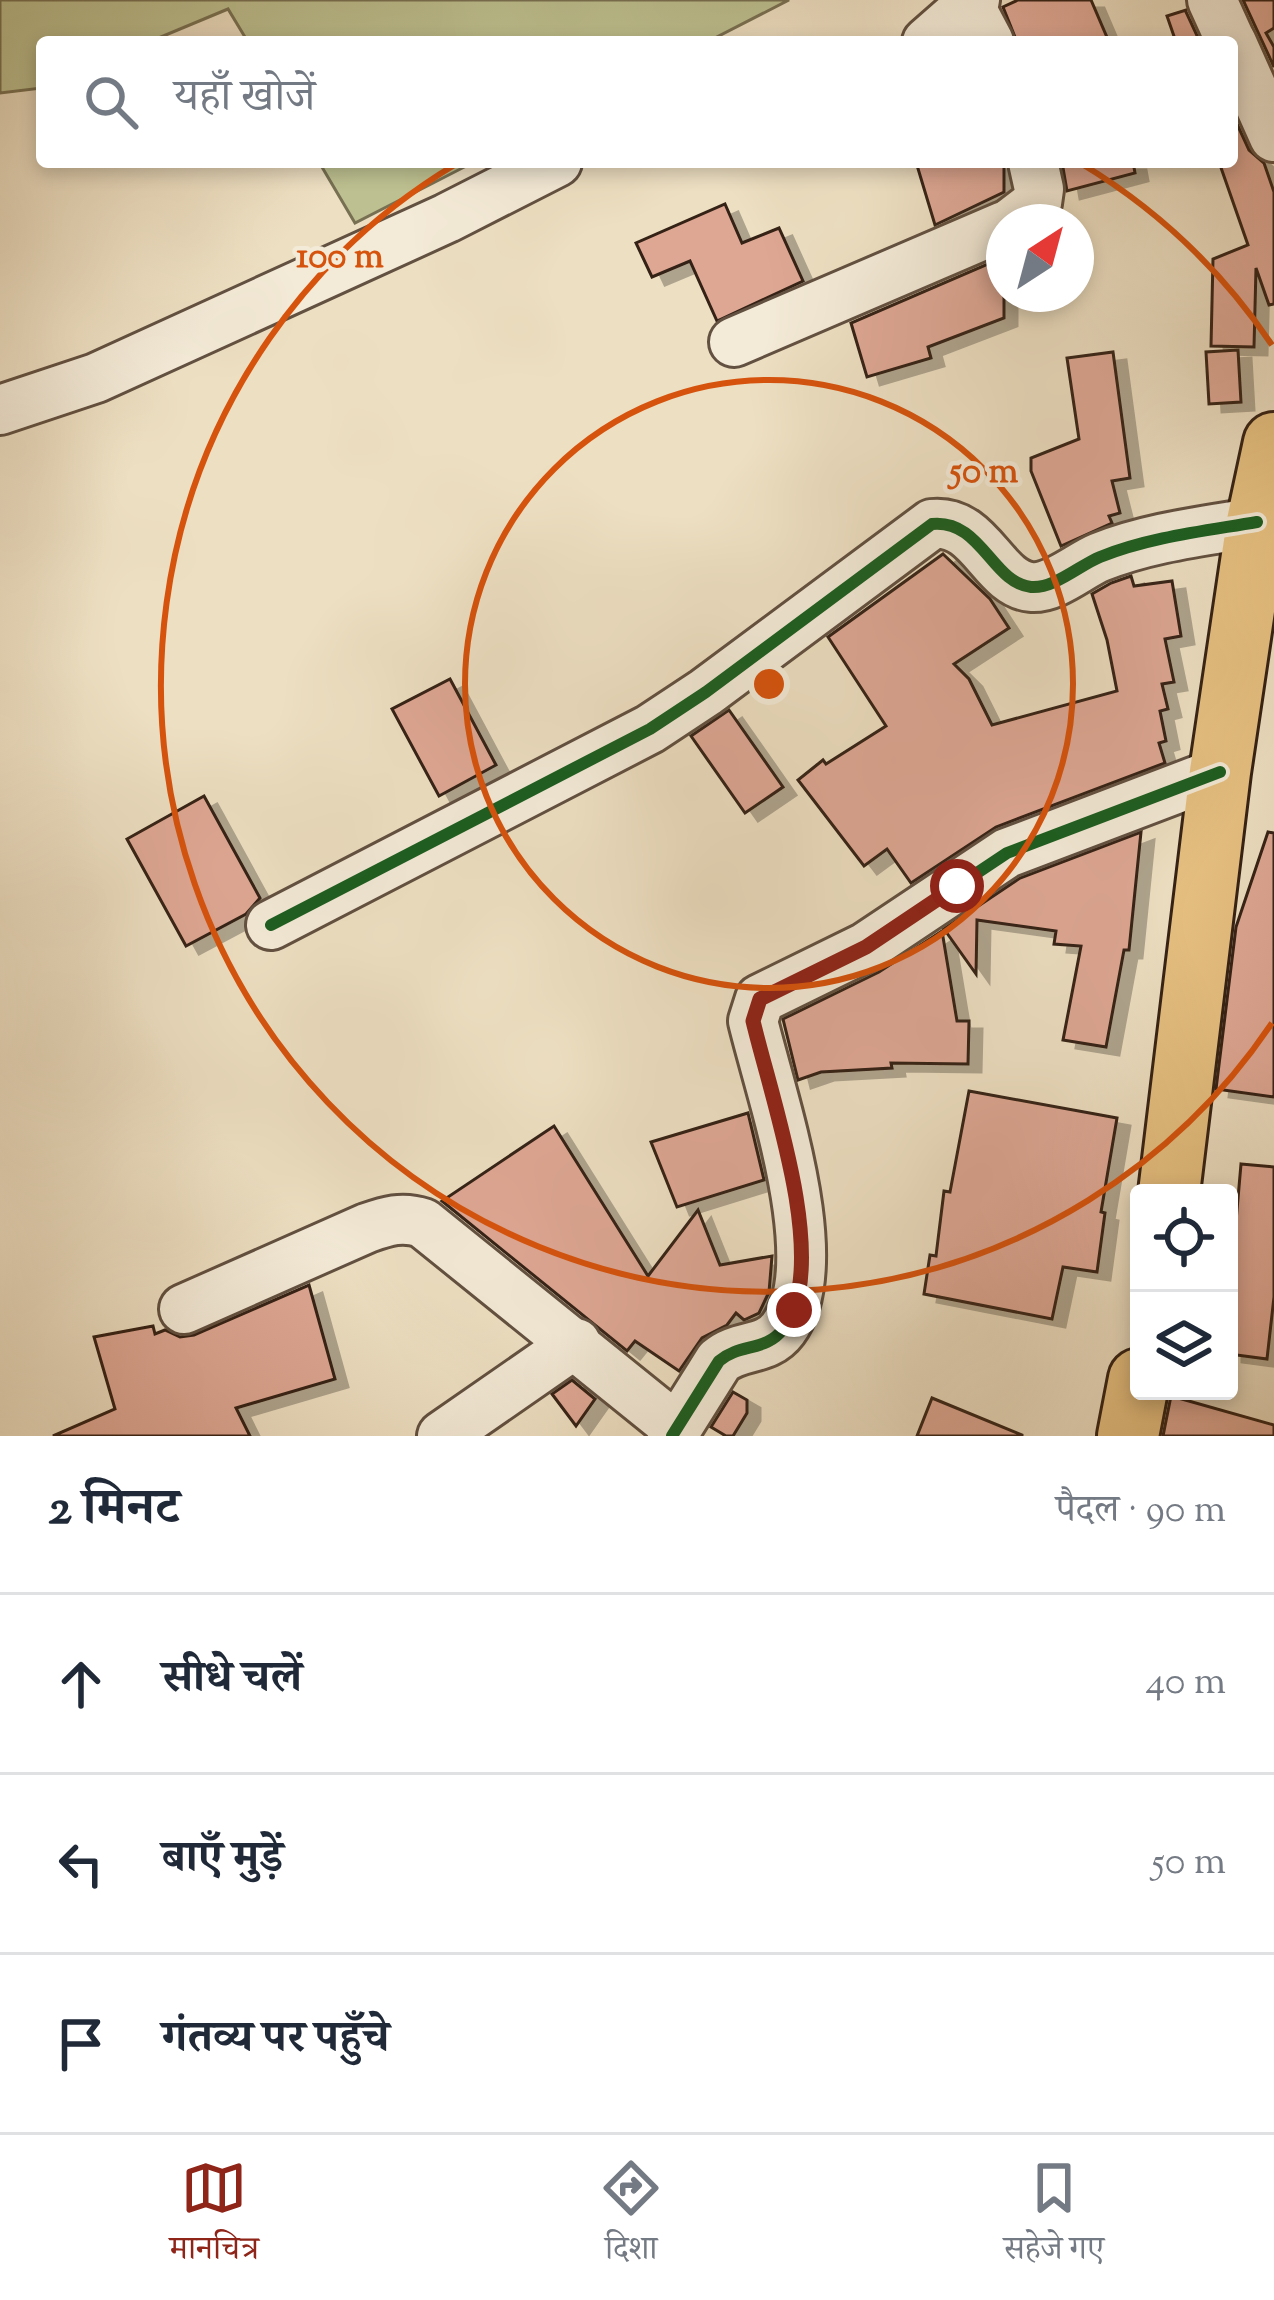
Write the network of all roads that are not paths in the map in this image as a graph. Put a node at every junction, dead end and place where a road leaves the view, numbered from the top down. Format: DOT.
graph roads {
  1 [pos="1212,0"];
  2 [pos="978,16"];
  3 [pos="939,36"];
  4 [pos="1229,36"];
  5 [pos="1238,56"];
  6 [pos="1274,137"];
  7 [pos="545,168"];
  8 [pos="1034,168"];
  9 [pos="1036,204"];
  10 [pos="986,233"];
  11 [pos="734,342"];
  12 [pos="0,410"];
  13 [pos="1274,443"];
  14 [pos="1257,522"];
  15 [pos="1258,620"];
  16 [pos="1220,772"];
  17 [pos="271,925"];
  18 [pos="1170,1184"];
  19 [pos="184,1309"];
  20 [pos="577,1343"];
  21 [pos="1135,1400"];
  22 [pos="674,1432"];
  23 [pos="442,1436"];
  24 [pos="1128,1436"];
  1 -- 4 [label="street"];
  2 -- 3 [label="street"];
  5 -- 6 [label="street"];
  7 -- 12 [label="street"];
  8 -- 9 [label="street"];
  10 -- 11 [label="street"];
  13 -- 14 [label="main road"];
  14 -- 15 [label="main road"];
  14 -- 17 [label="street"];
  15 -- 16 [label="main road"];
  16 -- 18 [label="main road"];
  16 -- 22 [label="street"];
  19 -- 20 [label="street"];
  20 -- 22 [label="street"];
  20 -- 23 [label="street"];
  21 -- 24 [label="main road"];
}
